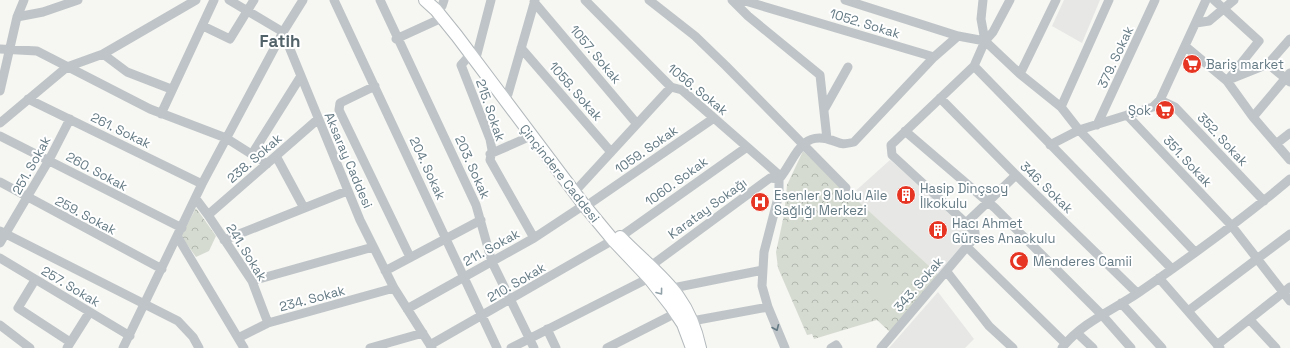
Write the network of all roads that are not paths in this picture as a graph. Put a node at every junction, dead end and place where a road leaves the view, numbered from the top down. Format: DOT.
graph roads {
  1 [pos="24,0"];
  2 [pos="78,0"];
  3 [pos="196,0"];
  4 [pos="214,0"];
  5 [pos="229,0"];
  6 [pos="254,0"];
  7 [pos="303,0"];
  8 [pos="334,0"];
  9 [pos="380,0"];
  10 [pos="425,0"];
  11 [pos="492,0"];
  12 [pos="585,0"];
  13 [pos="650,0"];
  14 [pos="732,0"];
  15 [pos="742,0"];
  16 [pos="845,0"];
  17 [pos="983,0"];
  18 [pos="1010,0"];
  19 [pos="1056,0"];
  20 [pos="1109,0"];
  21 [pos="1155,0"];
  22 [pos="1206,0"];
  23 [pos="1214,0"];
  24 [pos="1234,0"];
  25 [pos="534,1"];
  26 [pos="441,2"];
  27 [pos="1224,9"];
  28 [pos="247,10"];
  29 [pos="17,17"];
  30 [pos="442,18"];
  31 [pos="1196,23"];
  32 [pos="202,26"];
  33 [pos="283,32"];
  34 [pos="958,36"];
  35 [pos="396,39"];
  36 [pos="1290,39"];
  37 [pos="985,41"];
  38 [pos="1184,46"];
  39 [pos="0,48"];
  40 [pos="521,48"];
  41 [pos="10,50"];
  42 [pos="103,54"];
  43 [pos="474,54"];
  44 [pos="934,57"];
  45 [pos="1268,64"];
  46 [pos="974,66"];
  47 [pos="67,67"];
  48 [pos="848,67"];
  49 [pos="1020,74"];
  50 [pos="301,76"];
  51 [pos="1288,78"];
  52 [pos="1227,81"];
  53 [pos="375,86"];
  54 [pos="671,87"];
  55 [pos="171,89"];
  56 [pos="0,91"];
  57 [pos="508,94"];
  58 [pos="940,98"];
  59 [pos="28,99"];
  60 [pos="1160,100"];
  61 [pos="1061,107"];
  62 [pos="825,108"];
  63 [pos="161,114"];
  64 [pos="1127,115"];
  65 [pos="1253,117"];
  66 [pos="714,118"];
  67 [pos="70,119"];
  68 [pos="317,120"];
  69 [pos="0,123"];
  70 [pos="637,124"];
  71 [pos="1097,125"];
  72 [pos="1079,130"];
  73 [pos="905,132"];
  74 [pos="1290,133"];
  75 [pos="0,136"];
  76 [pos="531,136"];
  77 [pos="226,138"];
  78 [pos="827,139"];
  79 [pos="802,143"];
  80 [pos="1276,144"];
  81 [pos="1050,145"];
  82 [pos="747,147"];
  83 [pos="611,152"];
  84 [pos="252,154"];
  85 [pos="490,154"];
  86 [pos="276,156"];
  87 [pos="50,160"];
  88 [pos="1290,160"];
  89 [pos="267,164"];
  90 [pos="1016,176"];
  91 [pos="779,179"];
  92 [pos="1290,179"];
  93 [pos="0,182"];
  94 [pos="202,184"];
  95 [pos="579,187"];
  96 [pos="846,188"];
  97 [pos="347,191"];
  98 [pos="27,198"];
  99 [pos="196,199"];
  100 [pos="988,201"];
  101 [pos="1264,201"];
  102 [pos="588,203"];
  103 [pos="304,208"];
  104 [pos="208,215"];
  105 [pos="481,220"];
  106 [pos="966,223"];
  107 [pos="1231,225"];
  108 [pos="180,232"];
  109 [pos="3,233"];
  110 [pos="1290,234"];
  111 [pos="446,237"];
  112 [pos="534,238"];
  113 [pos="617,239"];
  114 [pos="224,240"];
  115 [pos="0,243"];
  116 [pos="967,246"];
  117 [pos="373,247"];
  118 [pos="1195,252"];
  119 [pos="410,257"];
  120 [pos="0,258"];
  121 [pos="1256,260"];
  122 [pos="492,262"];
  123 [pos="652,265"];
  124 [pos="162,269"];
  125 [pos="1172,269"];
  126 [pos="764,270"];
  127 [pos="385,271"];
  128 [pos="947,272"];
  129 [pos="464,277"];
  130 [pos="649,278"];
  131 [pos="1159,278"];
  132 [pos="35,280"];
  133 [pos="252,281"];
  134 [pos="394,288"];
  135 [pos="673,288"];
  136 [pos="1286,290"];
  137 [pos="1137,293"];
  138 [pos="510,300"];
  139 [pos="1290,301"];
  140 [pos="1121,303"];
  141 [pos="144,304"];
  142 [pos="768,308"];
  143 [pos="407,309"];
  144 [pos="1188,311"];
  145 [pos="90,313"];
  146 [pos="676,313"];
  147 [pos="1102,315"];
  148 [pos="483,316"];
  149 [pos="1250,320"];
  150 [pos="692,322"];
  151 [pos="268,323"];
  152 [pos="0,325"];
  153 [pos="547,329"];
  154 [pos="423,333"];
  155 [pos="1077,333"];
  156 [pos="238,338"];
  157 [pos="404,338"];
  158 [pos="530,338"];
  159 [pos="127,344"];
  160 [pos="68,345"];
  161 [pos="25,346"];
  162 [pos="431,346"];
  163 [pos="1064,346"];
  164 [pos="1218,346"];
  165 [pos="199,348"];
  166 [pos="244,348"];
  167 [pos="370,348"];
  168 [pos="406,348"];
  169 [pos="498,348"];
  170 [pos="511,348"];
  171 [pos="534,348"];
  172 [pos="556,348"];
  173 [pos="607,348"];
  174 [pos="692,348"];
  175 [pos="700,348"];
  176 [pos="784,348"];
  177 [pos="881,348"];
  178 [pos="1013,348"];
  179 [pos="1092,348"];
  180 [pos="1131,348"];
  181 [pos="1162,348"];
  182 [pos="1276,348"];
  1 -- 29 [label="street"];
  2 -- 29 [label="street"];
  3 -- 42 [label="street"];
  4 -- 32 [label="street"];
  5 -- 28 [label="street"];
  6 -- 28 [label="street"];
  7 -- 33 [label="street"];
  8 -- 53 [label="street, 204. Sokak"];
  9 -- 35 [label="street, 203. Sokak"];
  10 -- 30 [label="main road, Çinçindere Caddesi"];
  11 -- 43 [label="street"];
  12 -- 54 [label="street, 1056. Sokak"];
  13 -- 79 [label="street"];
  14 -- 62 [label="street"];
  15 -- 44 [label="street, 1052. Sokak"];
  16 -- 34 [label="street"];
  17 -- 37 [label="street"];
  18 -- 37 [label="street"];
  19 -- 49 [label="street"];
  20 -- 61 [label="street"];
  21 -- 71 [label="street, 379. Sokak"];
  22 -- 31 [label="street"];
  23 -- 27 [label="street"];
  24 -- 27 [label="street"];
  25 -- 40 [label="street"];
  25 -- 70 [label="street, 1057. Sokak"];
  26 -- 43 [label="main road, Çinçindere Caddesi"];
  27 -- 31 [label="street"];
  27 -- 52 [label="street"];
  28 -- 32 [label="street"];
  28 -- 33 [label="street"];
  29 -- 41 [label="street"];
  30 -- 35 [label="street"];
  30 -- 43 [label="main road, Çinçindere Caddesi"];
  31 -- 38 [label="street"];
  32 -- 55 [label="street"];
  33 -- 50 [label="street, Aksaray Caddesi"];
  33 -- 77 [label="street"];
  34 -- 37 [label="street"];
  34 -- 44 [label="street"];
  35 -- 105 [label="street, 203. Sokak"];
  36 -- 45 [label="street"];
  37 -- 46 [label="street"];
  37 -- 49 [label="street"];
  38 -- 52 [label="street"];
  38 -- 60 [label="street"];
  39 -- 41 [label="street"];
  40 -- 57 [label="street"];
  40 -- 83 [label="street, 1058. Sokak"];
  41 -- 47 [label="street"];
  41 -- 56 [label="street"];
  42 -- 47 [label="street"];
  42 -- 55 [label="street"];
  43 -- 57 [label="main road, Çinçindere Caddesi"];
  43 -- 76 [label="main road, Çinçindere Caddesi"];
  43 -- 85 [label="street, 215. Sokak"];
  44 -- 78 [label="street"];
  45 -- 51 [label="street"];
  45 -- 52 [label="street"];
  46 -- 58 [label="street"];
  46 -- 81 [label="street"];
  47 -- 59 [label="street"];
  47 -- 63 [label="street"];
  48 -- 62 [label="street"];
  49 -- 61 [label="street"];
  50 -- 68 [label="street, Aksaray Caddesi"];
  50 -- 84 [label="street"];
  51 -- 65 [label="street"];
  52 -- 65 [label="street"];
  53 -- 111 [label="street, 204. Sokak"];
  53 -- 119 [label="street"];
  54 -- 66 [label="street, 1056. Sokak"];
  54 -- 70 [label="street"];
  55 -- 63 [label="street"];
  57 -- 95 [label="main road, Çinçindere Caddesi"];
  58 -- 73 [label="street"];
  58 -- 90 [label="street, 346. Sokak"];
  59 -- 67 [label="street, 261. Sokak"];
  59 -- 69 [label="street"];
  60 -- 64 [label="street"];
  60 -- 101 [label="street, 352. Sokak"];
  61 -- 72 [label="street"];
  62 -- 78 [label="street"];
  63 -- 77 [label="street"];
  64 -- 71 [label="street"];
  64 -- 107 [label="street, 351. Sokak"];
  65 -- 80 [label="street"];
  66 -- 82 [label="street, 1056. Sokak"];
  66 -- 102 [label="street, 1059. Sokak"];
  67 -- 87 [label="street, 251. Sokak"];
  67 -- 94 [label="street, 261. Sokak"];
  68 -- 86 [label="street, 238. Sokak"];
  68 -- 97 [label="street, Aksaray Caddesi"];
  70 -- 83 [label="street"];
  71 -- 72 [label="street"];
  72 -- 81 [label="street"];
  72 -- 118 [label="street"];
  73 -- 100 [label="street"];
  73 -- 106 [label="street"];
  74 -- 80 [label="street"];
  75 -- 87 [label="street, 260. Sokak"];
  76 -- 85 [label="street"];
  76 -- 102 [label="main road, Çinçindere Caddesi"];
  77 -- 84 [label="street"];
  77 -- 94 [label="street"];
  78 -- 79 [label="street"];
  79 -- 91 [label="street"];
  79 -- 96 [label="street"];
  80 -- 88 [label="street"];
  81 -- 125 [label="street"];
  82 -- 91 [label="street, 1056. Sokak"];
  82 -- 113 [label="street, 1060. Sokak"];
  83 -- 95 [label="street"];
  84 -- 89 [label="street"];
  85 -- 112 [label="street, 215. Sokak"];
  86 -- 89 [label="street, 238. Sokak"];
  86 -- 103 [label="street"];
  87 -- 98 [label="street, 251. Sokak"];
  87 -- 108 [label="street, 260. Sokak"];
  89 -- 104 [label="street, 238. Sokak"];
  90 -- 100 [label="street"];
  90 -- 137 [label="street, 346. Sokak"];
  91 -- 123 [label="street, Karatay Sokağı"];
  91 -- 126 [label="street"];
  92 -- 101 [label="street"];
  93 -- 98 [label="street, 259. Sokak"];
  94 -- 99 [label="street"];
  95 -- 102 [label="main road, Çinçindere Caddesi"];
  97 -- 103 [label="street"];
  97 -- 117 [label="street, Aksaray Caddesi"];
  98 -- 109 [label="street, 251. Sokak"];
  98 -- 124 [label="street, 259. Sokak"];
  99 -- 104 [label="street, 241. Sokak"];
  99 -- 108 [label="street"];
  100 -- 106 [label="street"];
  100 -- 147 [label="street"];
  101 -- 107 [label="street"];
  102 -- 112 [label="street, 211. Sokak"];
  102 -- 113 [label="main road, Çinçindere Caddesi"];
  103 -- 114 [label="street"];
  104 -- 114 [label="street, 241. Sokak"];
  105 -- 111 [label="street"];
  105 -- 122 [label="street, 203. Sokak"];
  106 -- 116 [label="street, 343. Sokak"];
  107 -- 118 [label="street"];
  107 -- 121 [label="street, 351. Sokak"];
  108 -- 124 [label="street"];
  108 -- 156 [label="street"];
  109 -- 115 [label="street, 251. Sokak"];
  109 -- 141 [label="street"];
  110 -- 121 [label="street"];
  111 -- 119 [label="street"];
  111 -- 129 [label="street, 204. Sokak"];
  112 -- 122 [label="street, 211. Sokak"];
  113 -- 123 [label="main road, Çinçindere Caddesi"];
  113 -- 130 [label="main road, Çinçindere Caddesi"];
  113 -- 138 [label="street, 210. Sokak"];
  114 -- 133 [label="street, 241. Sokak"];
  116 -- 128 [label="street, 343. Sokak"];
  116 -- 163 [label="street"];
  117 -- 127 [label="street, Aksaray Caddesi"];
  117 -- 133 [label="street"];
  118 -- 125 [label="street"];
  119 -- 127 [label="street"];
  120 -- 132 [label="street, 257. Sokak"];
  121 -- 136 [label="street, 351. Sokak"];
  121 -- 144 [label="street"];
  122 -- 129 [label="street, 211. Sokak"];
  122 -- 138 [label="street, 203. Sokak"];
  123 -- 135 [label="main road, Çinçindere Caddesi"];
  124 -- 141 [label="street"];
  125 -- 131 [label="street"];
  126 -- 135 [label="street"];
  126 -- 142 [label="street"];
  127 -- 134 [label="street, Aksaray Caddesi"];
  128 -- 177 [label="street, 343. Sokak"];
  128 -- 178 [label="street"];
  129 -- 143 [label="street, 211. Sokak"];
  129 -- 148 [label="street, 204. Sokak"];
  130 -- 146 [label="main road, Çinçindere Caddesi, one-way"];
  130 -- 153 [label="street"];
  131 -- 137 [label="street"];
  131 -- 144 [label="street"];
  132 -- 145 [label="street, 257. Sokak"];
  132 -- 160 [label="street"];
  133 -- 151 [label="street, 241. Sokak"];
  134 -- 143 [label="street, Aksaray Caddesi"];
  134 -- 151 [label="street, 234. Sokak"];
  135 -- 150 [label="main road, Çinçindere Caddesi"];
  136 -- 139 [label="street, 351. Sokak"];
  136 -- 149 [label="street"];
  137 -- 140 [label="street"];
  138 -- 148 [label="street, 210. Sokak"];
  138 -- 158 [label="street, 203. Sokak"];
  140 -- 147 [label="street"];
  140 -- 181 [label="street"];
  141 -- 159 [label="street"];
  141 -- 165 [label="street"];
  142 -- 150 [label="street"];
  142 -- 176 [label="street, one-way"];
  143 -- 154 [label="street, Aksaray Caddesi"];
  144 -- 164 [label="street"];
  145 -- 159 [label="street, 257. Sokak"];
  145 -- 160 [label="street"];
  146 -- 173 [label="street"];
  146 -- 174 [label="main road, Çinçindere Caddesi"];
  147 -- 155 [label="street"];
  147 -- 180 [label="street"];
  148 -- 162 [label="street, 210. Sokak"];
  148 -- 169 [label="street, 204. Sokak"];
  149 -- 164 [label="street"];
  149 -- 182 [label="street"];
  150 -- 175 [label="main road, Çinçindere Caddesi"];
  151 -- 156 [label="street, 234. Sokak"];
  152 -- 161 [label="street"];
  153 -- 158 [label="street"];
  153 -- 172 [label="street"];
  154 -- 157 [label="street"];
  154 -- 162 [label="street, Aksaray Caddesi"];
  155 -- 163 [label="street"];
  155 -- 179 [label="street"];
  156 -- 166 [label="street"];
  157 -- 167 [label="street"];
  157 -- 168 [label="street"];
  158 -- 170 [label="street"];
  158 -- 171 [label="street, 203. Sokak"];
}
